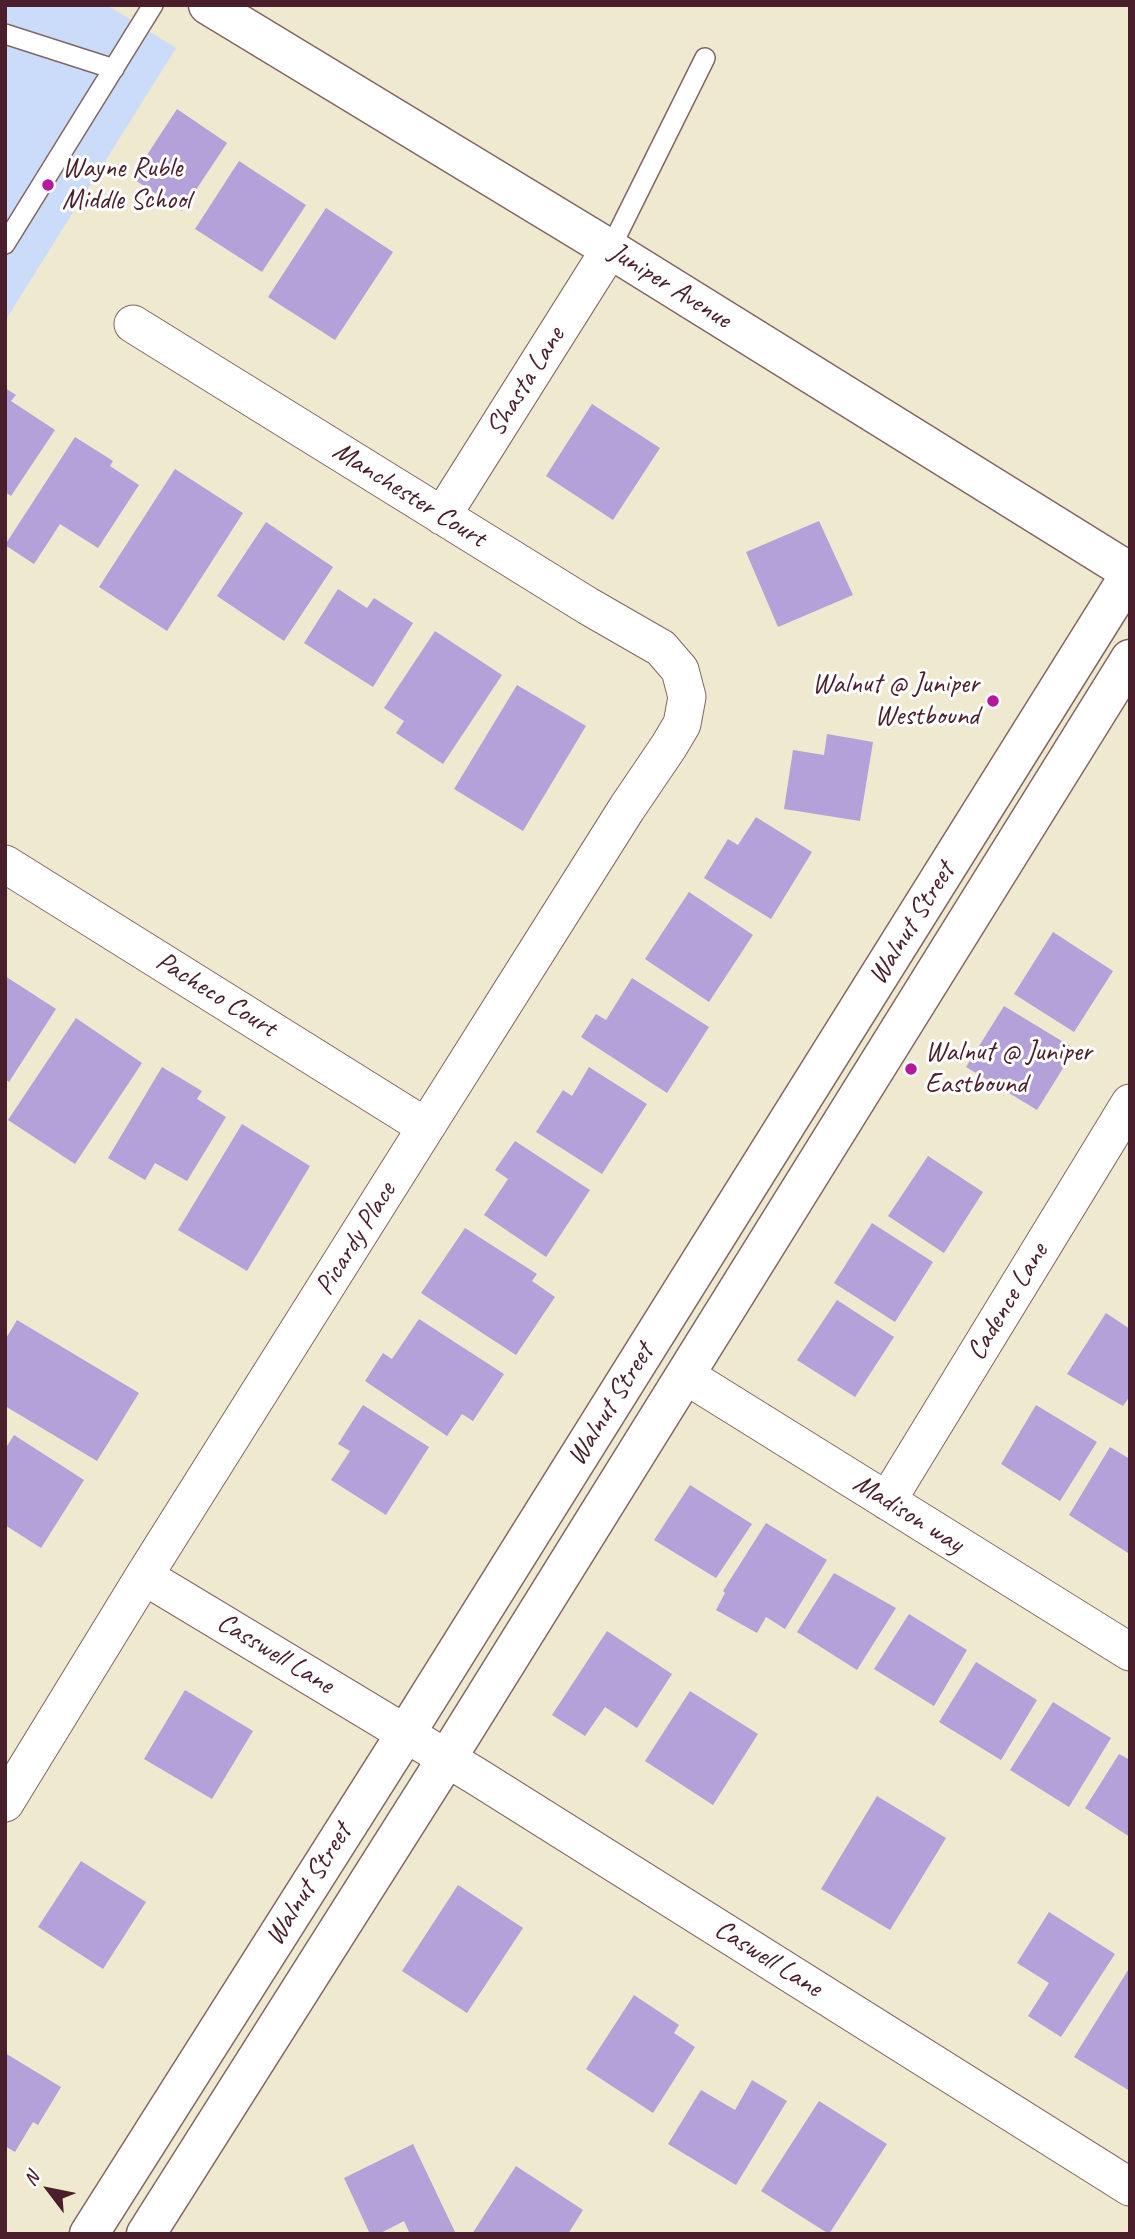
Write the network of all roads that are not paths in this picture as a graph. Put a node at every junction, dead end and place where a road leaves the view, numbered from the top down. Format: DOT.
graph roads {
  1 [pos="153,5"];
  2 [pos="208,5"];
  3 [pos="5,34"];
  4 [pos="705,58"];
  5 [pos="114,69"];
  6 [pos="5,244"];
  7 [pos="610,249"];
  8 [pos="133,324"];
  9 [pos="442,516"];
  10 [pos="1130,573"];
  11 [pos="1130,659"];
  12 [pos="680,670"];
  13 [pos="5,864"];
  14 [pos="1130,1103"];
  15 [pos="426,1127"];
  16 [pos="685,1375"];
  17 [pos="887,1501"];
  18 [pos="144,1576"];
  19 [pos="1130,1652"];
  20 [pos="405,1733"];
  21 [pos="447,1758"];
  22 [pos="5,1803"];
  23 [pos="1130,2187"];
  24 [pos="89,2234"];
  25 [pos="146,2234"];
  1 -- 5 [label="lane"];
  2 -- 7 [label="street, Juniper Avenue"];
  3 -- 5 [label="lane"];
  4 -- 7 [label="lane"];
  5 -- 6 [label="lane"];
  7 -- 9 [label="street, Shasta Lane"];
  7 -- 10 [label="street, Juniper Avenue"];
  8 -- 9 [label="street, Manchester Court"];
  9 -- 12 [label="street, Manchester Court"];
  10 -- 20 [label="street, Walnut Street"];
  11 -- 16 [label="street, Walnut Street"];
  12 -- 15 [label="street, Picardy Place"];
  13 -- 15 [label="street, Pacheco Court"];
  14 -- 17 [label="street, Cadence Lane"];
  15 -- 18 [label="street, Picardy Place"];
  16 -- 17 [label="street, Madison way"];
  16 -- 21 [label="street, Walnut Street"];
  17 -- 19 [label="street, Madison way"];
  18 -- 20 [label="street, Casswell Lane"];
  18 -- 22 [label="street, Picardy Place"];
  20 -- 21 [label="street, Caswell Lane"];
  20 -- 24 [label="street, Walnut Street"];
  21 -- 23 [label="street, Caswell Lane"];
  21 -- 25 [label="street, Walnut Street"];
}
